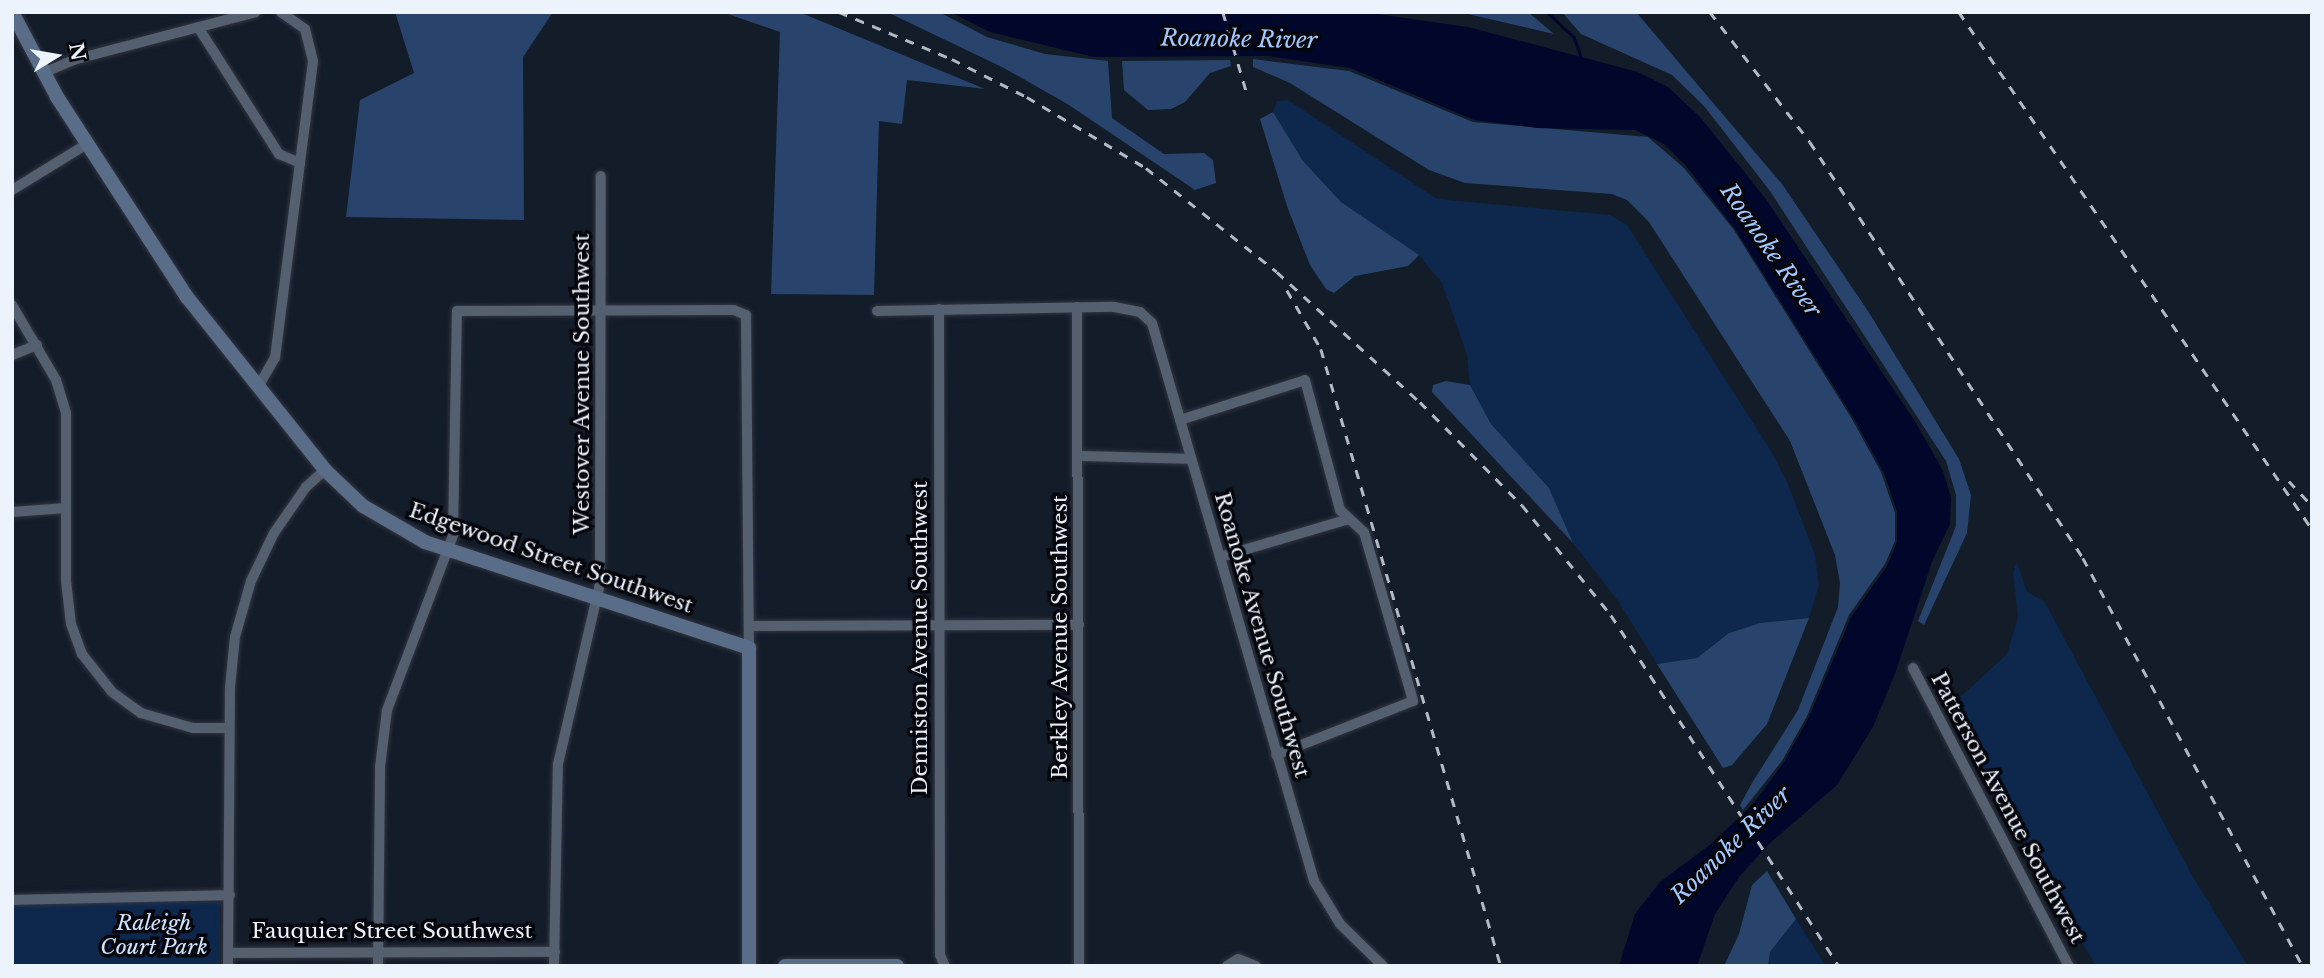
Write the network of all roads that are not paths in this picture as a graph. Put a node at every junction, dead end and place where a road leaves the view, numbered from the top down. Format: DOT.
graph roads {
  1 [pos="12,12"];
  2 [pos="256,12"];
  3 [pos="281,12"];
  4 [pos="198,27"];
  5 [pos="43,73"];
  6 [pos="87,144"];
  7 [pos="300,163"];
  8 [pos="601,176"];
  9 [pos="12,190"];
  10 [pos="12,305"];
  11 [pos="1077,307"];
  12 [pos="939,309"];
  13 [pos="600,310"];
  14 [pos="877,311"];
  15 [pos="37,345"];
  16 [pos="12,355"];
  17 [pos="258,387"];
  18 [pos="1180,420"];
  19 [pos="1078,456"];
  20 [pos="1191,459"];
  21 [pos="325,470"];
  22 [pos="66,508"];
  23 [pos="12,512"];
  24 [pos="1349,519"];
  25 [pos="450,550"];
  26 [pos="1220,557"];
  27 [pos="599,596"];
  28 [pos="939,625"];
  29 [pos="1079,625"];
  30 [pos="748,626"];
  31 [pos="749,648"];
  32 [pos="1913,668"];
  33 [pos="229,728"];
  34 [pos="1276,755"];
  35 [pos="230,895"];
  36 [pos="12,900"];
  37 [pos="555,952"];
  38 [pos="229,953"];
  39 [pos="378,953"];
  40 [pos="229,966"];
  41 [pos="378,966"];
  42 [pos="555,966"];
  43 [pos="749,966"];
  44 [pos="785,966"];
  45 [pos="897,966"];
  46 [pos="945,966"];
  47 [pos="1079,966"];
  48 [pos="1227,966"];
  49 [pos="1256,966"];
  50 [pos="1382,966"];
  51 [pos="2069,966"];
  1 -- 5 [label="street, Edgewood Street Southwest"];
  2 -- 4 [label="street"];
  3 -- 7 [label="street"];
  4 -- 5 [label="street"];
  4 -- 7 [label="street"];
  5 -- 6 [label="street, Edgewood Street Southwest"];
  6 -- 9 [label="street"];
  6 -- 17 [label="street, Edgewood Street Southwest"];
  7 -- 17 [label="street"];
  8 -- 13 [label="street, Westover Avenue Southwest"];
  10 -- 15 [label="street"];
  11 -- 12 [label="street, Roanoke Avenue Southwest"];
  11 -- 18 [label="street, Roanoke Avenue Southwest"];
  11 -- 19 [label="street, Berkley Avenue Southwest"];
  12 -- 14 [label="street, Roanoke Avenue Southwest"];
  12 -- 28 [label="street, Denniston Avenue Southwest"];
  13 -- 25 [label="street"];
  13 -- 27 [label="street, Westover Avenue Southwest"];
  13 -- 30 [label="street"];
  15 -- 16 [label="street"];
  15 -- 22 [label="street"];
  17 -- 21 [label="street, Edgewood Street Southwest"];
  18 -- 20 [label="street, Roanoke Avenue Southwest"];
  18 -- 24 [label="street"];
  19 -- 20 [label="street"];
  19 -- 29 [label="street, Berkley Avenue Southwest"];
  20 -- 26 [label="street, Roanoke Avenue Southwest"];
  21 -- 25 [label="street, Edgewood Street Southwest"];
  21 -- 33 [label="street"];
  22 -- 23 [label="street"];
  22 -- 33 [label="street"];
  24 -- 26 [label="street"];
  24 -- 34 [label="street"];
  25 -- 27 [label="street, Edgewood Street Southwest"];
  25 -- 39 [label="street"];
  26 -- 34 [label="street, Roanoke Avenue Southwest"];
  27 -- 31 [label="street, Edgewood Street Southwest"];
  27 -- 37 [label="street, Westover Avenue Southwest"];
  28 -- 29 [label="street"];
  28 -- 30 [label="street"];
  28 -- 46 [label="street, Denniston Avenue Southwest"];
  29 -- 47 [label="street, Berkley Avenue Southwest"];
  30 -- 31 [label="street"];
  31 -- 43 [label="street"];
  32 -- 51 [label="street, Patterson Avenue Southwest"];
  33 -- 35 [label="street"];
  34 -- 50 [label="street, Roanoke Avenue Southwest"];
  35 -- 36 [label="street"];
  35 -- 38 [label="street"];
  37 -- 39 [label="street, Fauquier Street Southwest"];
  37 -- 42 [label="street, Westover Avenue Southwest"];
  38 -- 39 [label="street, Fauquier Street Southwest"];
  38 -- 40 [label="street"];
  39 -- 41 [label="street"];
  44 -- 45 [label="street"];
  48 -- 49 [label="street"];
}
